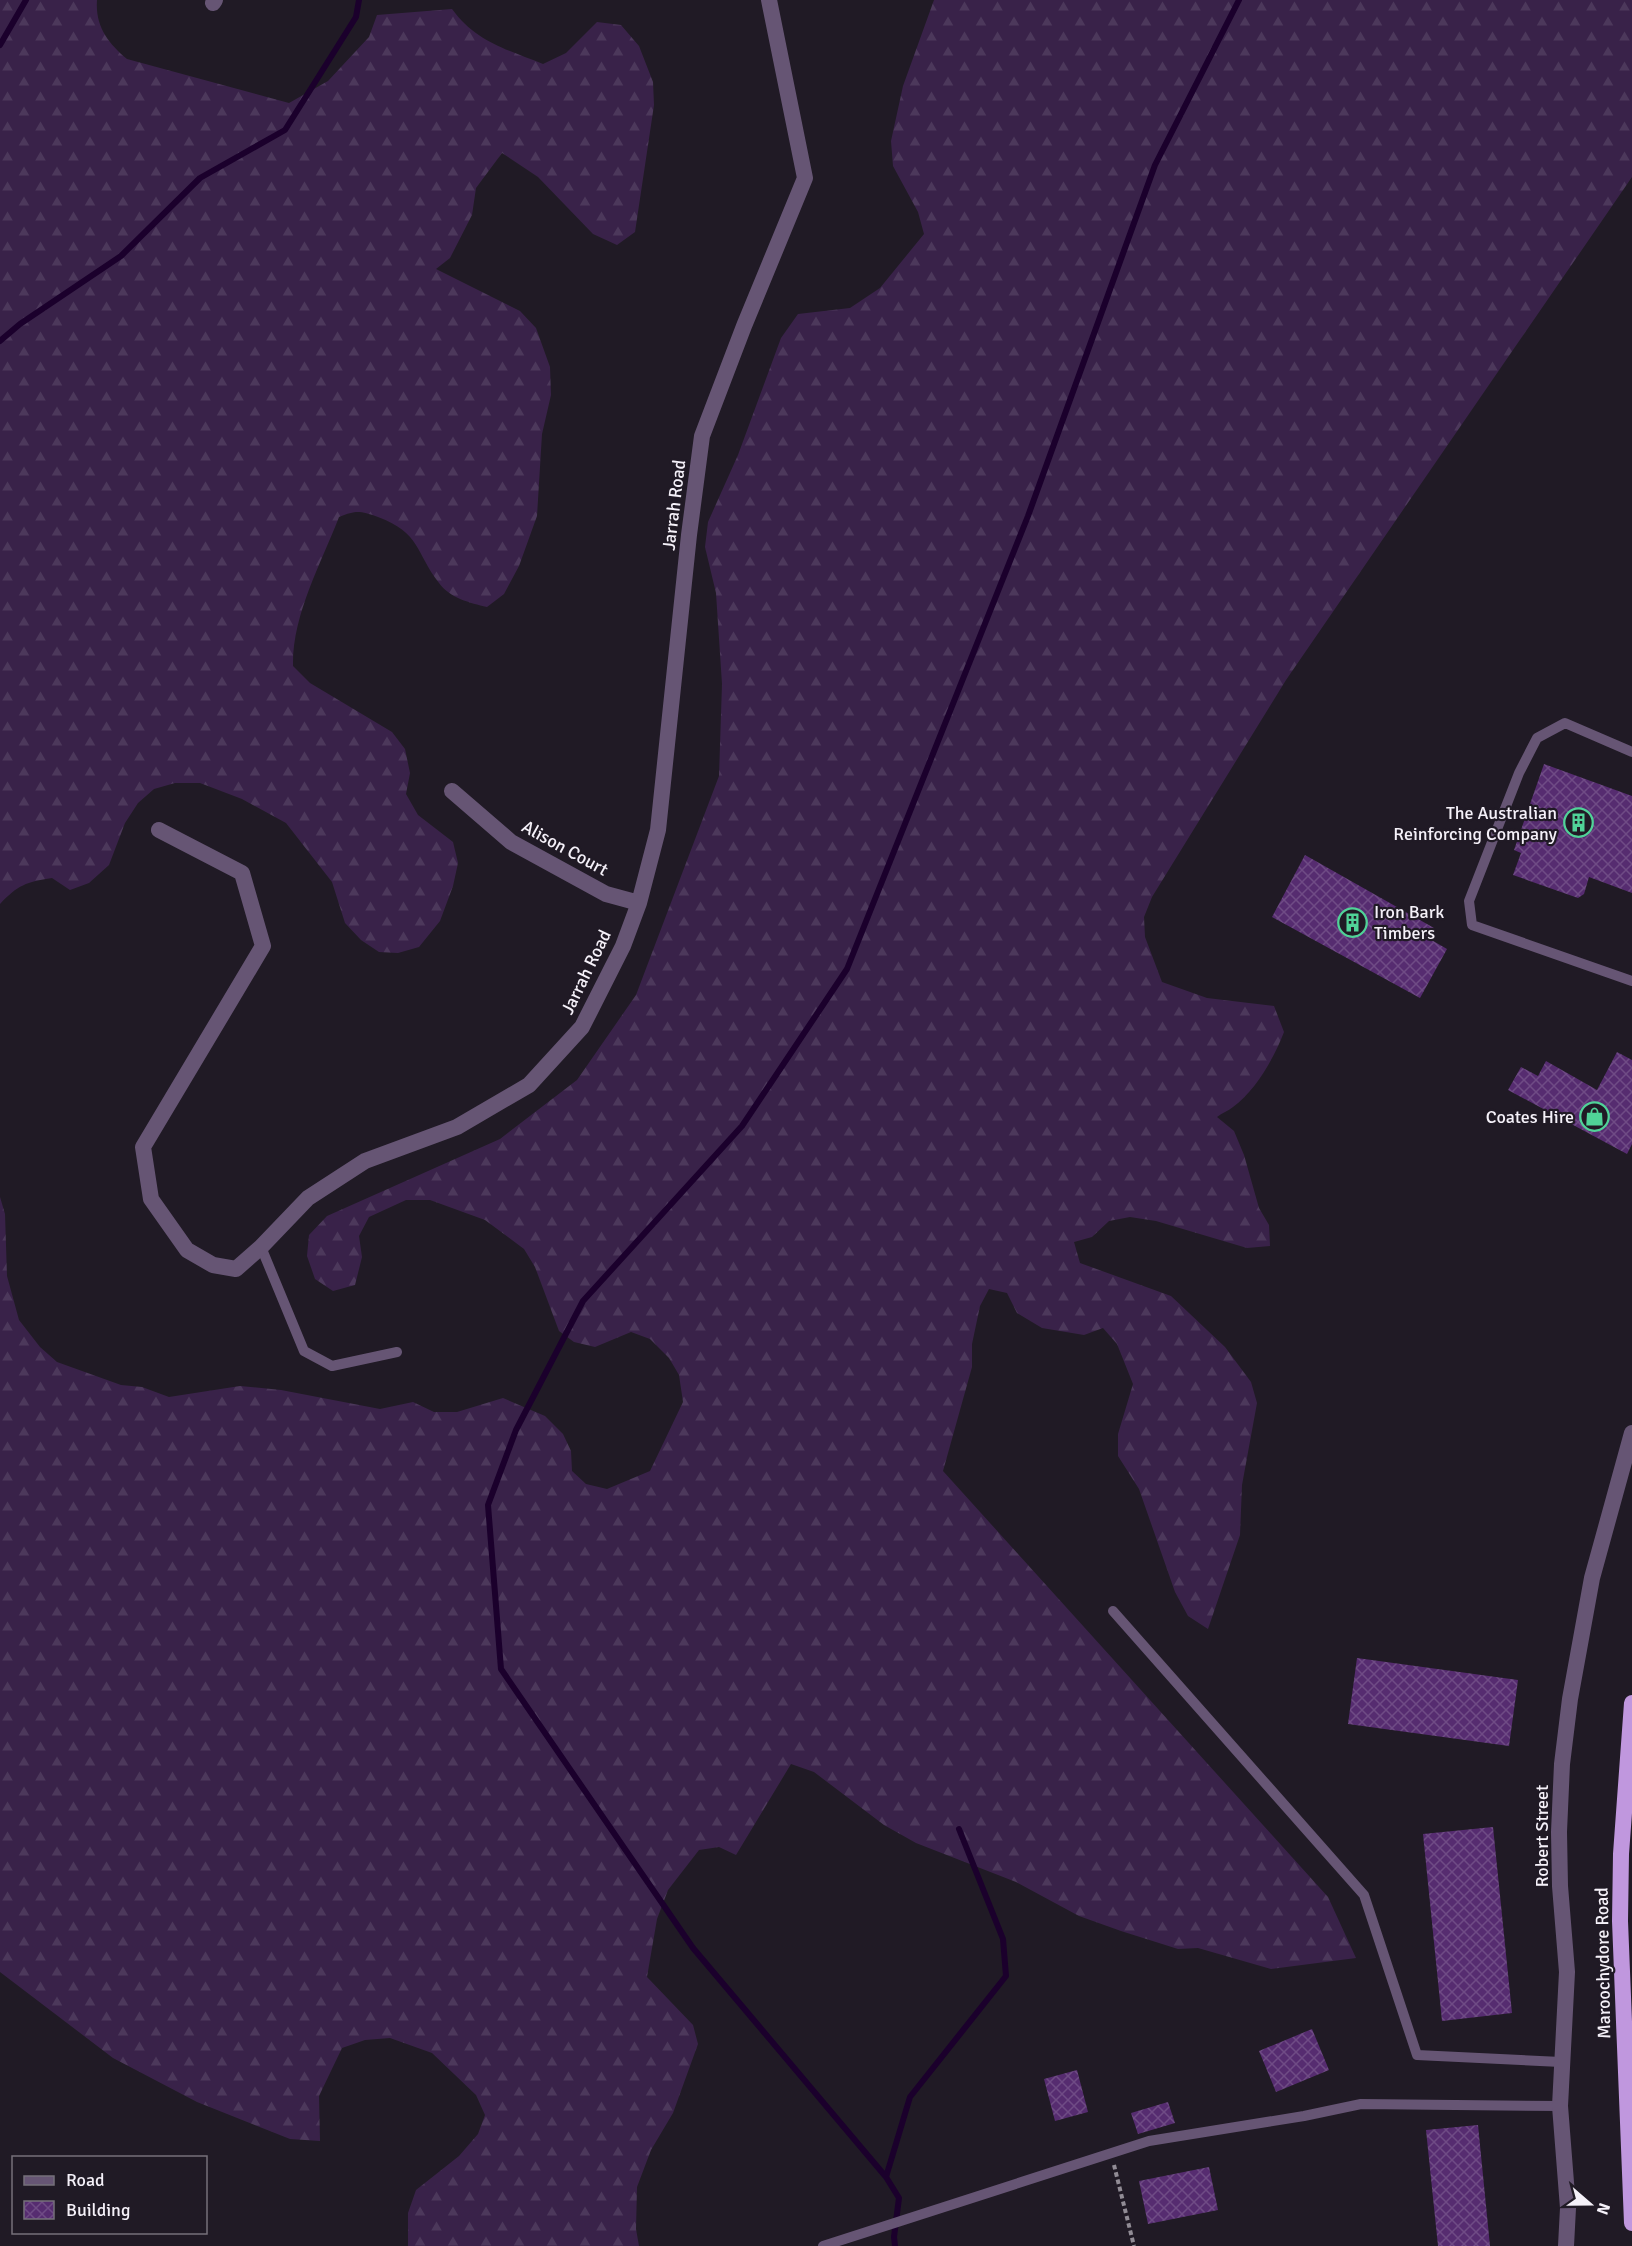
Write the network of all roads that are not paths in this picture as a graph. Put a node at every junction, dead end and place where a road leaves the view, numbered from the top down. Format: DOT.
graph roads {
  1 [pos="769,0"];
  2 [pos="1632,752"];
  3 [pos="452,791"];
  4 [pos="159,830"];
  5 [pos="639,903"];
  6 [pos="1632,981"];
  7 [pos="261,1247"];
  8 [pos="397,1352"];
  9 [pos="1632,1433"];
  10 [pos="1113,1611"];
  11 [pos="1632,1703"];
  12 [pos="1561,2062"];
  13 [pos="1560,2106"];
  14 [pos="1632,2223"];
  15 [pos="822,2246"];
  16 [pos="1566,2246"];
  1 -- 5 [label="street, Jarrah Road"];
  2 -- 6 [label="lane"];
  3 -- 5 [label="street, Alison Court"];
  4 -- 7 [label="street, Jarrah Road"];
  5 -- 7 [label="street, Jarrah Road"];
  7 -- 8 [label="lane"];
  9 -- 12 [label="street, Robert Street"];
  10 -- 12 [label="lane"];
  11 -- 14 [label="highway, Maroochydore Road"];
  12 -- 13 [label="street, Robert Street"];
  13 -- 15 [label="lane"];
  13 -- 16 [label="street, Robert Street"];
}
